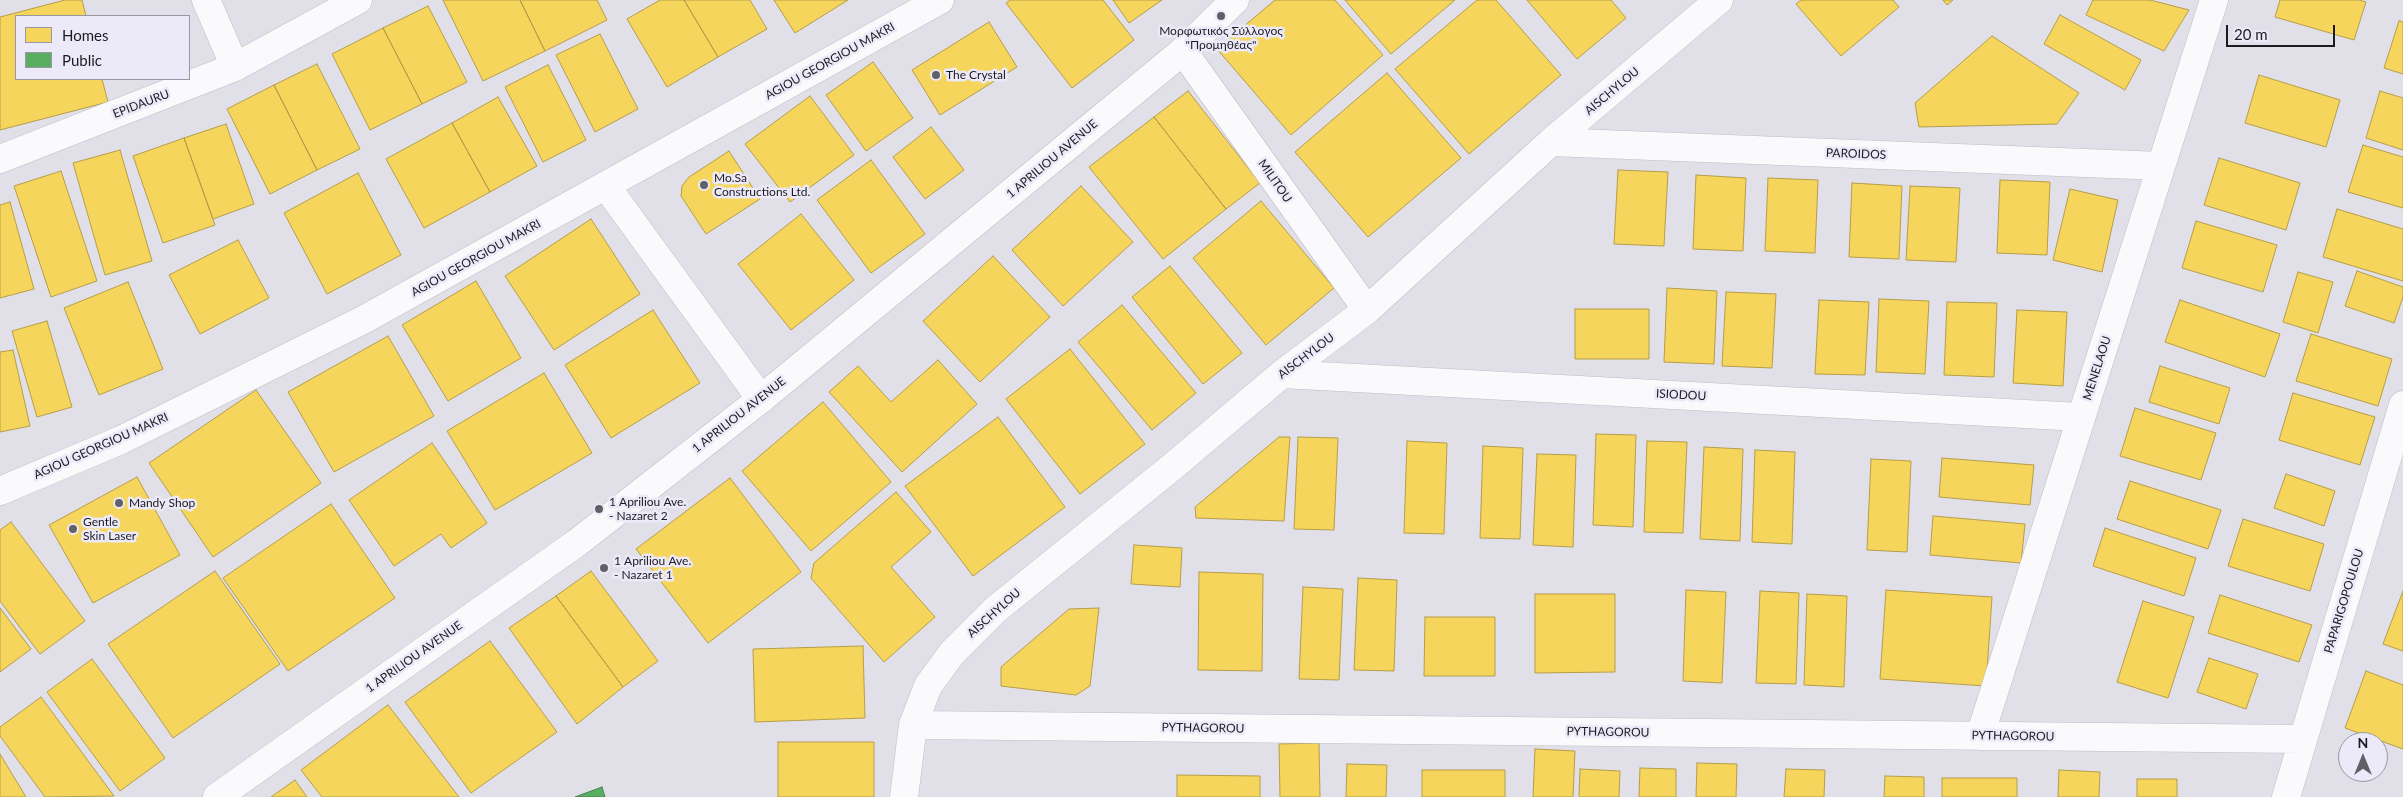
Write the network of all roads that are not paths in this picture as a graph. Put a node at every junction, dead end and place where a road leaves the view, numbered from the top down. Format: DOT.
graph roads {
  1 [pos="206,0"];
  2 [pos="358,0"];
  3 [pos="939,0"];
  4 [pos="1234,0"];
  5 [pos="1719,0"];
  6 [pos="2214,0"];
  7 [pos="1183,51"];
  8 [pos="234,67"];
  9 [pos="1551,142"];
  10 [pos="0,159"];
  11 [pos="2161,166"];
  12 [pos="606,186"];
  13 [pos="1367,310"];
  14 [pos="1282,374"];
  15 [pos="761,399"];
  16 [pos="2403,405"];
  17 [pos="2081,417"];
  18 [pos="0,490"];
  19 [pos="913,725"];
  20 [pos="1980,736"];
  21 [pos="2303,739"];
  22 [pos="217,797"];
  23 [pos="904,797"];
  24 [pos="2286,797"];
  1 -- 8 [label="street"];
  2 -- 8 [label="street, EPIDAURU"];
  3 -- 12 [label="street, AGIOU GEORGIOU MAKRI"];
  4 -- 7 [label="street, 1 APRILIOU AVENUE"];
  5 -- 9 [label="street, AISCHYLOU"];
  6 -- 11 [label="street, MENELAOU"];
  7 -- 13 [label="street, MILITOU"];
  7 -- 15 [label="street, 1 APRILIOU AVENUE"];
  8 -- 10 [label="street, EPIDAURU"];
  9 -- 11 [label="street, PAROIDOS"];
  9 -- 13 [label="street, AISCHYLOU"];
  11 -- 17 [label="street, MENELAOU"];
  12 -- 15 [label="street"];
  12 -- 18 [label="street, AGIOU GEORGIOU MAKRI"];
  13 -- 14 [label="street, AISCHYLOU"];
  14 -- 17 [label="street, ISIODOU"];
  14 -- 19 [label="street, AISCHYLOU"];
  15 -- 22 [label="street, 1 APRILIOU AVENUE"];
  16 -- 21 [label="street, PAPARIGOPOULOU"];
  17 -- 20 [label="street, MENELAOU"];
  19 -- 20 [label="street, PYTHAGOROU"];
  19 -- 23 [label="street, AISCHYLOU"];
  20 -- 21 [label="street, PYTHAGOROU"];
  21 -- 24 [label="street, PAPARIGOPOULOU"];
}
